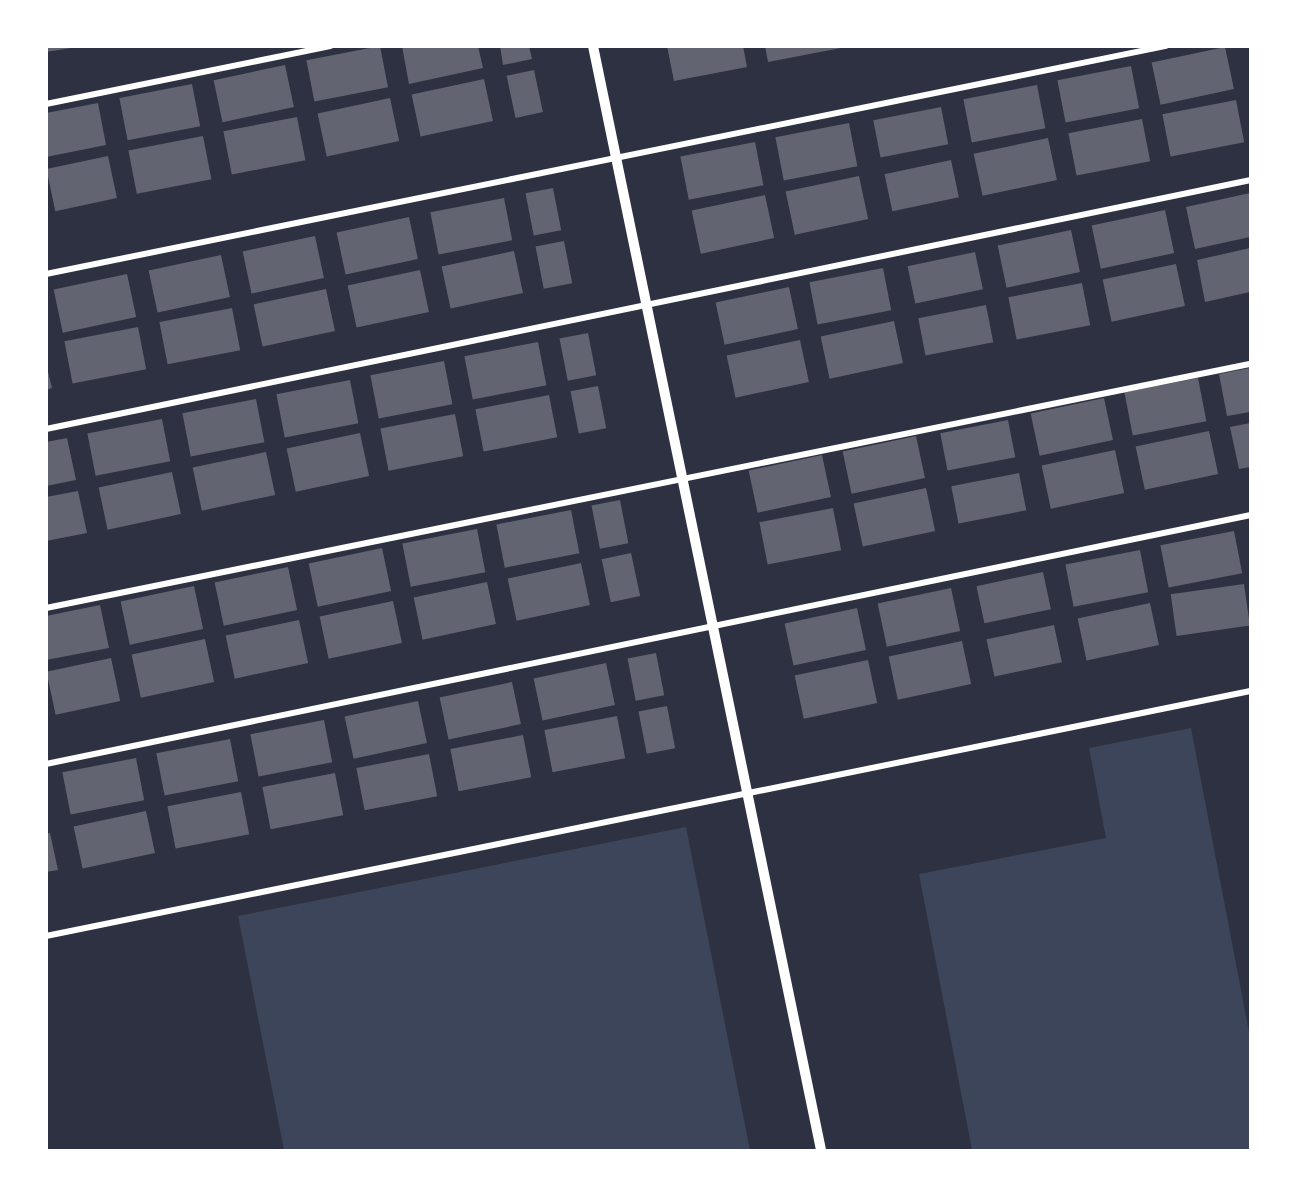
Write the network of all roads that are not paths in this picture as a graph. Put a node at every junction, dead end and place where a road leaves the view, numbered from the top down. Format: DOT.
graph roads {
  1 [pos="330,46"];
  2 [pos="593,46"];
  3 [pos="1166,46"];
  4 [pos="46,104"];
  5 [pos="616,158"];
  6 [pos="1251,180"];
  7 [pos="46,274"];
  8 [pos="646,305"];
  9 [pos="1251,364"];
  10 [pos="46,429"];
  11 [pos="682,479"];
  12 [pos="1251,515"];
  13 [pos="46,608"];
  14 [pos="713,626"];
  15 [pos="1251,691"];
  16 [pos="46,764"];
  17 [pos="747,794"];
  18 [pos="46,936"];
  19 [pos="821,1150"];
  1 -- 4 [label="street"];
  2 -- 5 [label="street"];
  3 -- 5 [label="street"];
  5 -- 7 [label="street"];
  5 -- 8 [label="street"];
  6 -- 8 [label="street"];
  8 -- 10 [label="street"];
  8 -- 11 [label="street"];
  9 -- 11 [label="street"];
  11 -- 13 [label="street"];
  11 -- 14 [label="street"];
  12 -- 14 [label="street"];
  14 -- 16 [label="street"];
  14 -- 17 [label="street"];
  15 -- 17 [label="street"];
  17 -- 18 [label="street"];
  17 -- 19 [label="street"];
}
